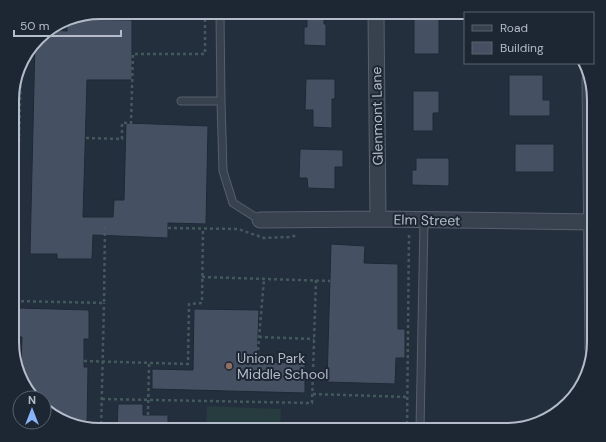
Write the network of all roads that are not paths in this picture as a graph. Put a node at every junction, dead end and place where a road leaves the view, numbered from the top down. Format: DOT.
graph roads {
  1 [pos="220,19"];
  2 [pos="376,19"];
  3 [pos="181,101"];
  4 [pos="221,101"];
  5 [pos="378,219"];
  6 [pos="260,220"];
  7 [pos="424,220"];
  8 [pos="587,222"];
  9 [pos="420,423"];
  1 -- 4 [label="lane"];
  2 -- 5 [label="street, Glenmont Lane"];
  3 -- 4 [label="lane"];
  4 -- 6 [label="lane"];
  5 -- 6 [label="street, Elm Street"];
  5 -- 7 [label="street, Elm Street"];
  7 -- 8 [label="street, Elm Street"];
  7 -- 9 [label="lane"];
}
